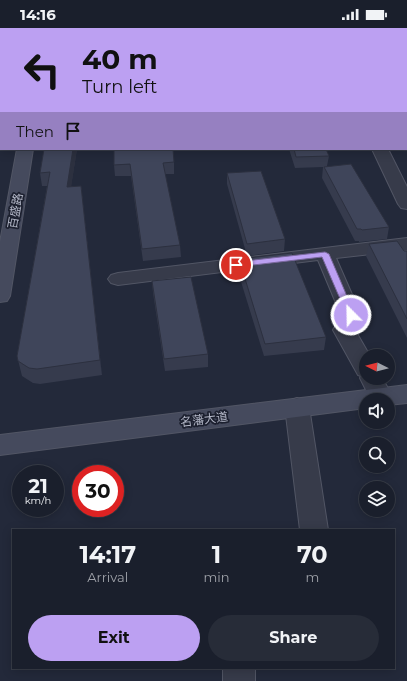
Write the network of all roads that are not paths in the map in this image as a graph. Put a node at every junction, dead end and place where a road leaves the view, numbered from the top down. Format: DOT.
graph roads {
  1 [pos="25,150"];
  2 [pos="380,150"];
  3 [pos="407,204"];
  4 [pos="407,244"];
  5 [pos="325,254"];
  6 [pos="118,279"];
  7 [pos="0,296"];
  8 [pos="359,357"];
  9 [pos="376,387"];
  10 [pos="407,394"];
  11 [pos="297,408"];
  12 [pos="0,445"];
  13 [pos="314,529"];
  14 [pos="239,669"];
  15 [pos="239,681"];
  1 -- 7 [label="main road, 百盛路"];
  2 -- 3 [label="street"];
  4 -- 5 [label="street"];
  5 -- 6 [label="street"];
  5 -- 8 [label="street"];
  9 -- 10 [label="main road, 名藩大道"];
  9 -- 11 [label="main road, 名藩大道"];
  11 -- 12 [label="main road, 名藩大道"];
  11 -- 13 [label="street"];
  14 -- 15 [label="street"];
}
